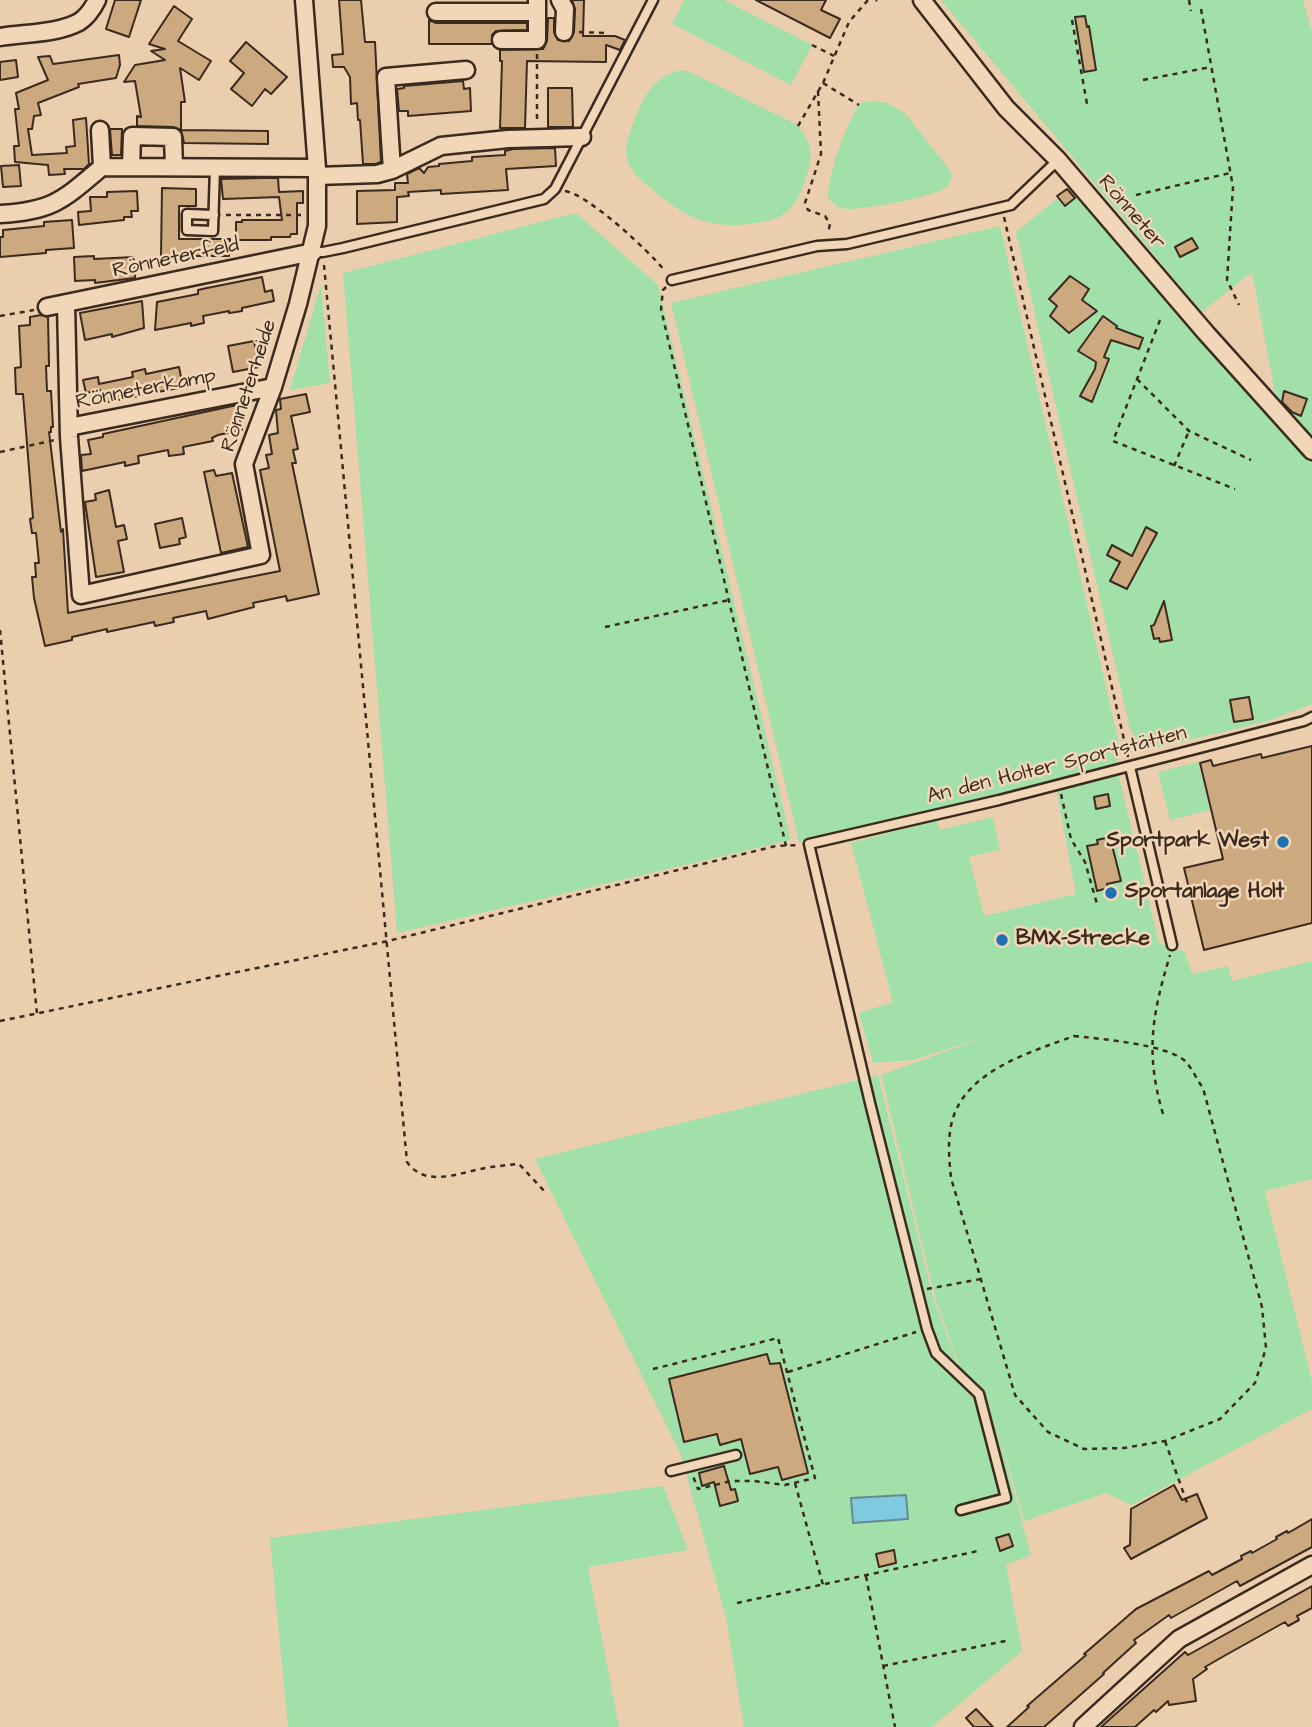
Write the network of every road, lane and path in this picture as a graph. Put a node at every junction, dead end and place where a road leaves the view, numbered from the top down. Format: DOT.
graph roads {
  1 [pos="97,0"];
  2 [pos="304,0"];
  3 [pos="560,0"];
  4 [pos="653,0"];
  5 [pos="868,0"];
  6 [pos="922,0"];
  7 [pos="1189,0"];
  8 [pos="537,6"];
  9 [pos="1201,9"];
  10 [pos="1191,11"];
  11 [pos="436,12"];
  12 [pos="1072,20"];
  13 [pos="564,32"];
  14 [pos="0,37"];
  15 [pos="501,40"];
  16 [pos="537,40"];
  17 [pos="812,45"];
  18 [pos="834,56"];
  19 [pos="1211,67"];
  20 [pos="466,70"];
  21 [pos="1143,80"];
  22 [pos="823,83"];
  23 [pos="818,91"];
  24 [pos="1087,104"];
  25 [pos="859,105"];
  26 [pos="799,126"];
  27 [pos="100,130"];
  28 [pos="537,137"];
  29 [pos="582,137"];
  30 [pos="1058,160"];
  31 [pos="102,167"];
  32 [pos="131,167"];
  33 [pos="174,167"];
  34 [pos="215,167"];
  35 [pos="392,170"];
  36 [pos="317,172"];
  37 [pos="1230,173"];
  38 [pos="555,189"];
  39 [pos="1136,195"];
  40 [pos="1001,207"];
  41 [pos="0,214"];
  42 [pos="214,215"];
  43 [pos="317,215"];
  44 [pos="817,246"];
  45 [pos="318,252"];
  46 [pos="672,279"];
  47 [pos="66,304"];
  48 [pos="1239,305"];
  49 [pos="47,307"];
  50 [pos="0,316"];
  51 [pos="1160,320"];
  52 [pos="1138,379"];
  53 [pos="273,387"];
  54 [pos="1189,431"];
  55 [pos="69,432"];
  56 [pos="1312,451"];
  57 [pos="0,452"];
  58 [pos="1251,460"];
  59 [pos="1174,466"];
  60 [pos="1235,489"];
  61 [pos="81,595"];
  62 [pos="729,600"];
  63 [pos="605,627"];
  64 [pos="0,630"];
  65 [pos="1312,717"];
  66 [pos="1130,767"];
  67 [pos="1059,784"];
  68 [pos="810,844"];
  69 [pos="786,846"];
  70 [pos="1097,904"];
  71 [pos="388,941"];
  72 [pos="1172,945"];
  73 [pos="37,1014"];
  74 [pos="0,1021"];
  75 [pos="1151,1047"];
  76 [pos="1163,1114"];
  77 [pos="547,1194"];
  78 [pos="981,1279"];
  79 [pos="917,1291"];
  80 [pos="927,1329"];
  81 [pos="653,1369"];
  82 [pos="789,1372"];
  83 [pos="1164,1441"];
  84 [pos="736,1455"];
  85 [pos="690,1467"];
  86 [pos="671,1471"];
  87 [pos="795,1483"];
  88 [pos="1187,1503"];
  89 [pos="961,1510"];
  90 [pos="978,1551"];
  91 [pos="1312,1565"];
  92 [pos="866,1575"];
  93 [pos="823,1585"];
  94 [pos="737,1603"];
  95 [pos="1010,1640"];
  96 [pos="883,1666"];
  97 [pos="895,1727"];
  98 [pos="1083,1727"];
  1 -- 14 [label="street"];
  2 -- 36 [label="street, Rönneterheide"];
  3 -- 13 [label="street"];
  4 -- 29 [label="lane"];
  5 -- 18 [label="path"];
  6 -- 30 [label="street, Rönneter"];
  7 -- 10 [label="path"];
  8 -- 11 [label="street"];
  8 -- 16 [label="street"];
  9 -- 19 [label="path"];
  12 -- 24 [label="path"];
  15 -- 16 [label="street"];
  16 -- 28 [label="path"];
  17 -- 18 [label="path"];
  18 -- 22 [label="path"];
  19 -- 21 [label="path"];
  19 -- 37 [label="path"];
  20 -- 35 [label="street"];
  22 -- 23 [label="path"];
  22 -- 25 [label="path"];
  23 -- 26 [label="path"];
  23 -- 44 [label="path"];
  27 -- 31 [label="street"];
  28 -- 29 [label="street"];
  28 -- 35 [label="street"];
  29 -- 38 [label="lane"];
  30 -- 40 [label="lane"];
  30 -- 56 [label="street, Rönneter"];
  31 -- 32 [label="street"];
  31 -- 41 [label="street"];
  32 -- 33 [label="street"];
  32 -- 33 [label="street"];
  33 -- 34 [label="street"];
  34 -- 36 [label="street"];
  34 -- 42 [label="lane"];
  35 -- 36 [label="street"];
  36 -- 43 [label="street, Rönneterheide"];
  37 -- 39 [label="path"];
  37 -- 48 [label="path"];
  38 -- 45 [label="lane"];
  38 -- 46 [label="path"];
  40 -- 44 [label="lane"];
  40 -- 66 [label="path"];
  42 -- 43 [label="path"];
  43 -- 45 [label="street, Rönneterheide"];
  44 -- 46 [label="lane"];
  45 -- 47 [label="street, Rönneterfeld"];
  45 -- 53 [label="street, Rönneterheide"];
  45 -- 71 [label="path"];
  46 -- 62 [label="path"];
  47 -- 49 [label="street, Rönneterfeld"];
  47 -- 55 [label="street, Rönneterkamp"];
  49 -- 50 [label="path"];
  51 -- 52 [label="path"];
  52 -- 54 [label="path"];
  52 -- 59 [label="path"];
  53 -- 55 [label="street, Rönneterkamp"];
  53 -- 61 [label="street, Rönneterheide"];
  54 -- 58 [label="path"];
  54 -- 59 [label="path"];
  55 -- 57 [label="path"];
  55 -- 61 [label="street, Rönneterkamp"];
  59 -- 60 [label="path"];
  62 -- 63 [label="path"];
  62 -- 69 [label="path"];
  64 -- 73 [label="path"];
  65 -- 66 [label="lane, An den Holter Sportstätten"];
  66 -- 67 [label="lane, An den Holter Sportstätten"];
  66 -- 72 [label="lane"];
  67 -- 68 [label="lane, An den Holter Sportstätten"];
  67 -- 70 [label="path"];
  68 -- 69 [label="path"];
  68 -- 79 [label="lane"];
  69 -- 71 [label="path"];
  71 -- 73 [label="path"];
  71 -- 77 [label="path"];
  72 -- 75 [label="path"];
  73 -- 74 [label="path"];
  75 -- 76 [label="path"];
  75 -- 78 [label="path"];
  75 -- 83 [label="path"];
  78 -- 79 [label="path"];
  78 -- 83 [label="path"];
  79 -- 80 [label="lane"];
  80 -- 82 [label="path"];
  80 -- 89 [label="lane"];
  81 -- 82 [label="path"];
  82 -- 87 [label="path"];
  83 -- 88 [label="path"];
  84 -- 85 [label="lane"];
  85 -- 86 [label="lane"];
  85 -- 87 [label="path"];
  87 -- 93 [label="path"];
  90 -- 92 [label="path"];
  91 -- 98 [label="street"];
  92 -- 93 [label="path"];
  92 -- 96 [label="path"];
  93 -- 94 [label="path"];
  95 -- 96 [label="path"];
  96 -- 97 [label="path"];
}
